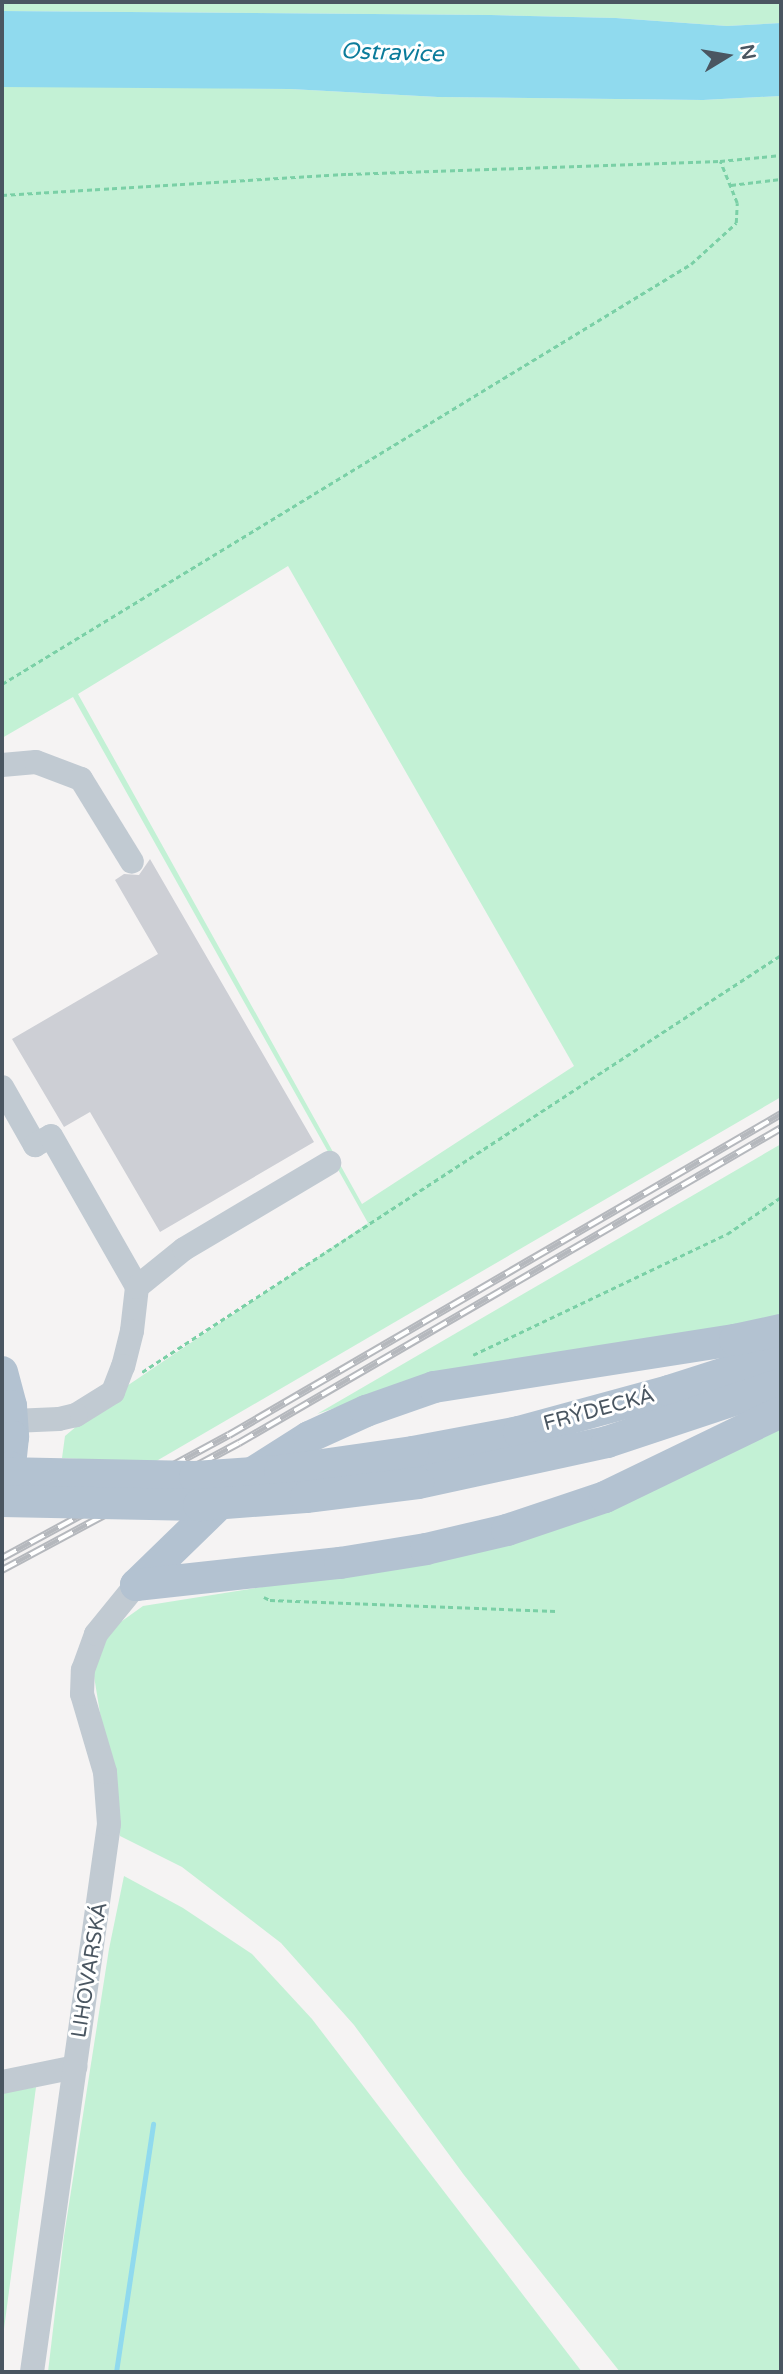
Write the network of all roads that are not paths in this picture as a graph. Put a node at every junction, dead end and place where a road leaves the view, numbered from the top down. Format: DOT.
graph roads {
  1 [pos="2,765"];
  2 [pos="132,862"];
  3 [pos="2,1087"];
  4 [pos="329,1163"];
  5 [pos="137,1287"];
  6 [pos="781,1330"];
  7 [pos="781,1356"];
  8 [pos="2,1372"];
  9 [pos="781,1384"];
  10 [pos="781,1412"];
  11 [pos="13,1421"];
  12 [pos="415,1468"];
  13 [pos="2,1473"];
  14 [pos="2,1494"];
  15 [pos="2,1502"];
  16 [pos="136,1585"];
  17 [pos="75,2067"];
  18 [pos="2,2082"];
  19 [pos="32,2372"];
  1 -- 2 [label="street"];
  3 -- 5 [label="street"];
  4 -- 5 [label="street"];
  5 -- 11 [label="street"];
  6 -- 16 [label="main road"];
  7 -- 12 [label="main road, FRÝDECKÁ"];
  8 -- 11 [label="main road"];
  9 -- 12 [label="main road, FRÝDECKÁ"];
  10 -- 16 [label="main road"];
  11 -- 14 [label="main road"];
  12 -- 13 [label="main road, bridge"];
  12 -- 15 [label="main road, bridge"];
  16 -- 17 [label="street, LIHOVARSKÁ"];
  17 -- 18 [label="street"];
  17 -- 19 [label="street, LIHOVARSKÁ"];
}
